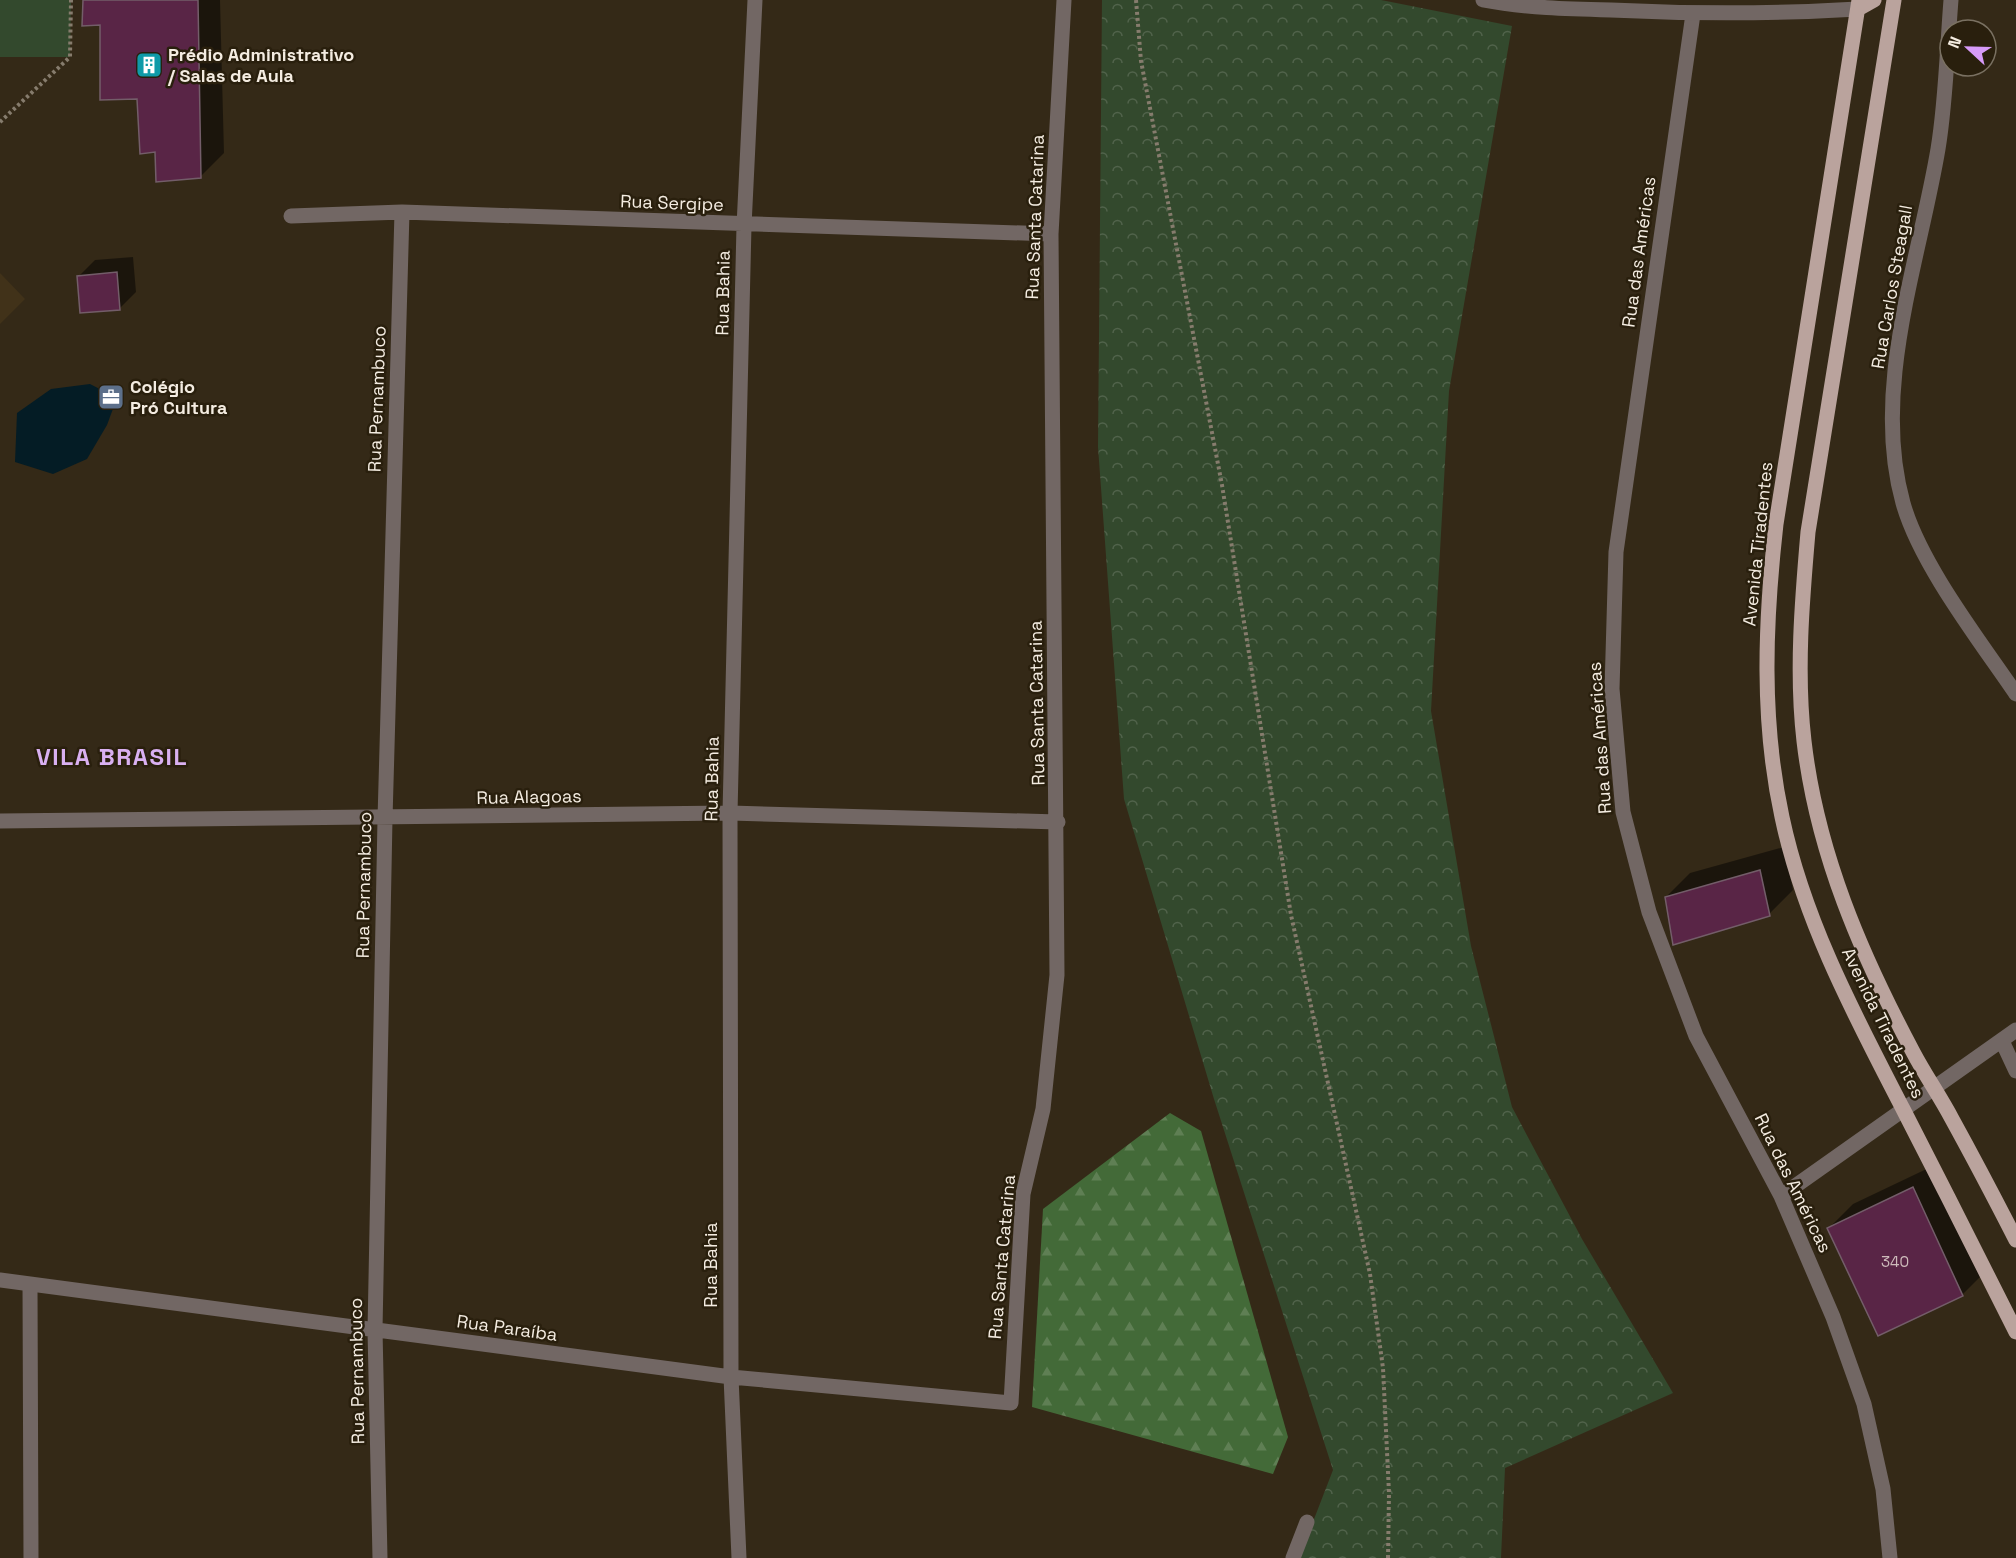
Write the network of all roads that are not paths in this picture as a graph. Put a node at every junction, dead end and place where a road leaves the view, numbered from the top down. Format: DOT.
graph roads {
  1 [pos="754,0"];
  2 [pos="1064,0"];
  3 [pos="1483,0"];
  4 [pos="1800,0"];
  5 [pos="1874,0"];
  6 [pos="1894,0"];
  7 [pos="1952,0"];
  8 [pos="1858,4"];
  9 [pos="1693,14"];
  10 [pos="1778,14"];
  11 [pos="402,212"];
  12 [pos="291,216"];
  13 [pos="744,226"];
  14 [pos="1051,234"];
  15 [pos="2016,694"];
  16 [pos="730,813"];
  17 [pos="385,819"];
  18 [pos="0,821"];
  19 [pos="1058,822"];
  20 [pos="2016,1030"];
  21 [pos="2002,1041"];
  22 [pos="2016,1071"];
  23 [pos="1934,1088"];
  24 [pos="1904,1110"];
  25 [pos="1781,1196"];
  26 [pos="2016,1240"];
  27 [pos="0,1280"];
  28 [pos="30,1284"];
  29 [pos="375,1330"];
  30 [pos="2016,1332"];
  31 [pos="731,1377"];
  32 [pos="1011,1403"];
  33 [pos="1307,1522"];
  34 [pos="31,1558"];
  35 [pos="380,1558"];
  36 [pos="739,1558"];
  37 [pos="1293,1558"];
  38 [pos="1890,1558"];
  1 -- 13 [label="street, Rua Bahia"];
  2 -- 14 [label="street, Rua Santa Catarina"];
  3 -- 9 [label="street"];
  4 -- 10 [label="street"];
  5 -- 8 [label="main road"];
  6 -- 23 [label="main road, Avenida Tiradentes"];
  7 -- 15 [label="street, Rua Carlos Steagall"];
  8 -- 10 [label="street"];
  8 -- 24 [label="main road, Avenida Tiradentes"];
  9 -- 10 [label="street"];
  9 -- 25 [label="street, Rua das Américas"];
  11 -- 12 [label="street, Rua Sergipe"];
  11 -- 13 [label="street, Rua Sergipe"];
  11 -- 17 [label="street, Rua Pernambuco"];
  13 -- 14 [label="street, Rua Sergipe"];
  13 -- 16 [label="street, Rua Bahia"];
  14 -- 19 [label="street, Rua Santa Catarina"];
  16 -- 17 [label="street, Rua Alagoas"];
  16 -- 19 [label="street, Rua Alagoas"];
  16 -- 31 [label="street, Rua Bahia"];
  17 -- 18 [label="street, Rua Alagoas"];
  17 -- 29 [label="street, Rua Pernambuco"];
  19 -- 32 [label="street, Rua Santa Catarina"];
  20 -- 21 [label="street"];
  21 -- 22 [label="street"];
  21 -- 23 [label="street"];
  23 -- 24 [label="street"];
  23 -- 26 [label="main road, Avenida Tiradentes"];
  24 -- 25 [label="street"];
  24 -- 30 [label="main road, Avenida Tiradentes"];
  25 -- 38 [label="street, Rua das Américas"];
  27 -- 28 [label="street, Rua Paraíba"];
  28 -- 29 [label="street, Rua Paraíba"];
  28 -- 34 [label="street"];
  29 -- 31 [label="street, Rua Paraíba"];
  29 -- 35 [label="street, Rua Pernambuco"];
  31 -- 32 [label="street, Rua Paraíba"];
  31 -- 36 [label="street, Rua Bahia"];
  33 -- 37 [label="street"];
}
